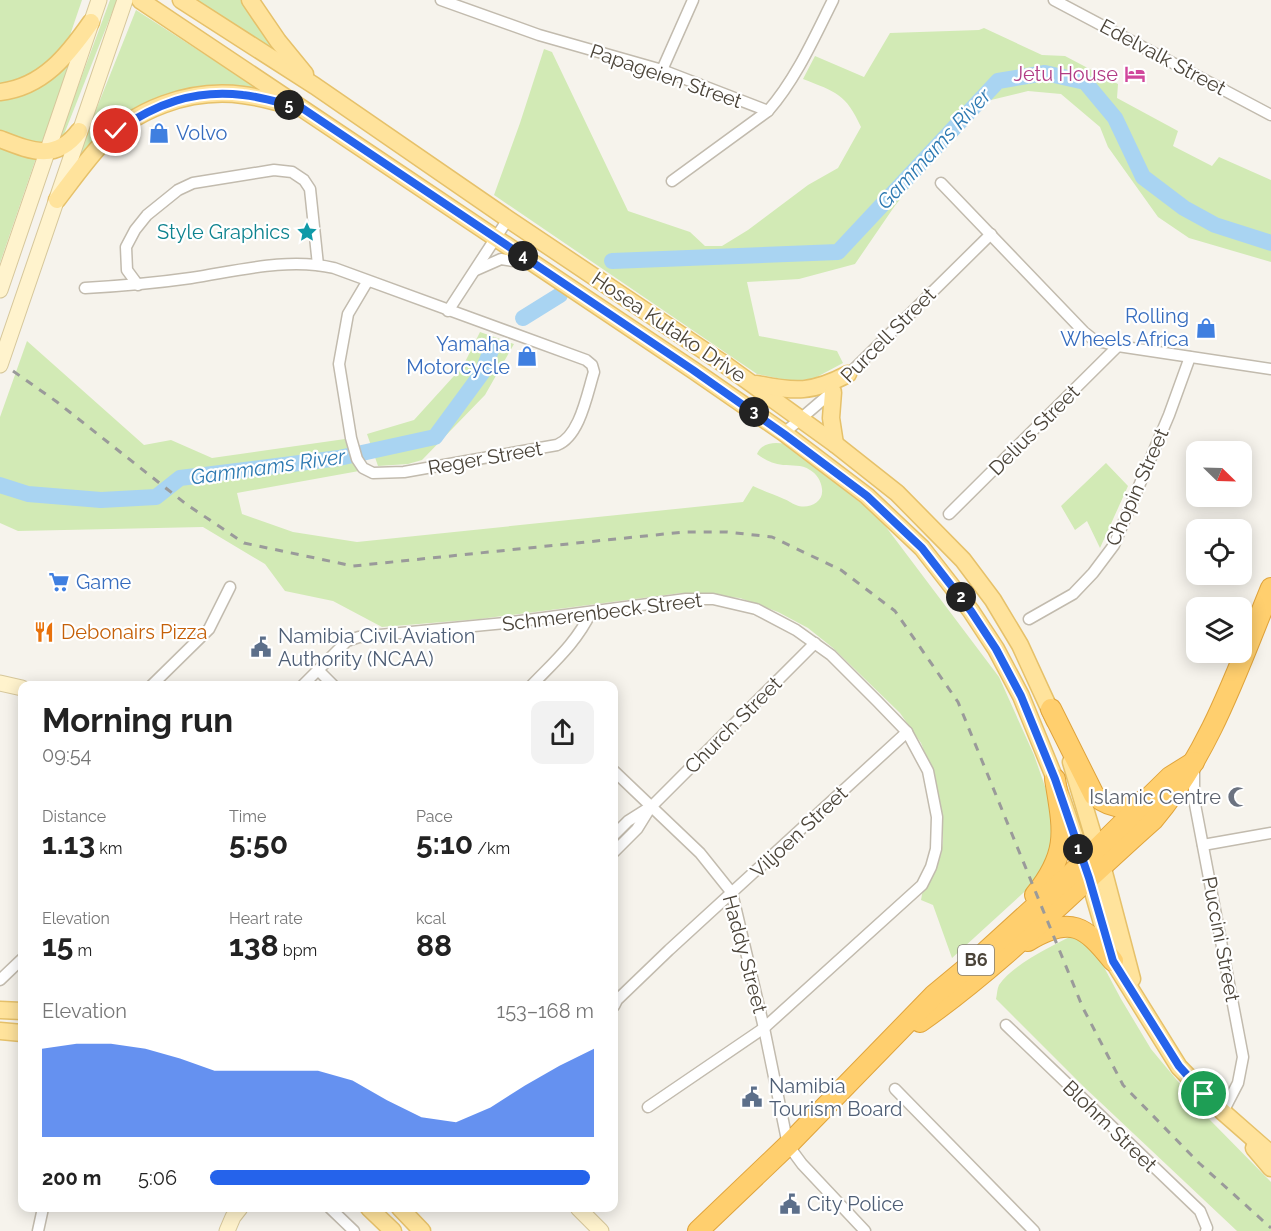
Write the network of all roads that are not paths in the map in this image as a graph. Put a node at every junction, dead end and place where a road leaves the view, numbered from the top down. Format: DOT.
graph roads {
  1 [pos="99,0"];
  2 [pos="140,0"];
  3 [pos="181,0"];
  4 [pos="250,0"];
  5 [pos="441,0"];
  6 [pos="693,0"];
  7 [pos="833,0"];
  8 [pos="1054,0"];
  9 [pos="123,6"];
  10 [pos="91,22"];
  11 [pos="662,70"];
  12 [pos="315,86"];
  13 [pos="0,92"];
  14 [pos="302,108"];
  15 [pos="768,111"];
  16 [pos="1271,115"];
  17 [pos="79,131"];
  18 [pos="0,139"];
  19 [pos="48,152"];
  20 [pos="672,181"];
  21 [pos="941,183"];
  22 [pos="57,200"];
  23 [pos="508,219"];
  24 [pos="991,234"];
  25 [pos="496,237"];
  26 [pos="318,265"];
  27 [pos="538,266"];
  28 [pos="474,271"];
  29 [pos="367,282"];
  30 [pos="138,285"];
  31 [pos="85,288"];
  32 [pos="0,290"];
  33 [pos="448,311"];
  34 [pos="1118,346"];
  35 [pos="1191,357"];
  36 [pos="0,366"];
  37 [pos="1271,369"];
  38 [pos="848,374"];
  39 [pos="750,382"];
  40 [pos="833,392"];
  41 [pos="801,420"];
  42 [pos="784,434"];
  43 [pos="835,444"];
  44 [pos="949,514"];
  45 [pos="230,587"];
  46 [pos="1271,588"];
  47 [pos="591,612"];
  48 [pos="1029,619"];
  49 [pos="815,643"];
  50 [pos="318,670"];
  51 [pos="156,681"];
  52 [pos="307,681"];
  53 [pos="328,681"];
  54 [pos="536,681"];
  55 [pos="0,683"];
  56 [pos="18,687"];
  57 [pos="1051,709"];
  58 [pos="907,732"];
  59 [pos="1194,762"];
  60 [pos="618,775"];
  61 [pos="1055,779"];
  62 [pos="1154,795"];
  63 [pos="650,808"];
  64 [pos="618,831"];
  65 [pos="1271,833"];
  66 [pos="1203,845"];
  67 [pos="618,848"];
  68 [pos="1093,863"];
  69 [pos="732,893"];
  70 [pos="1001,948"];
  71 [pos="1113,961"];
  72 [pos="18,963"];
  73 [pos="0,980"];
  74 [pos="618,999"];
  75 [pos="0,1010"];
  76 [pos="18,1011"];
  77 [pos="1149,1019"];
  78 [pos="1006,1025"];
  79 [pos="764,1028"];
  80 [pos="0,1031"];
  81 [pos="18,1033"];
  82 [pos="895,1089"];
  83 [pos="648,1107"];
  84 [pos="1223,1112"];
  85 [pos="1238,1126"];
  86 [pos="788,1145"];
  87 [pos="1271,1154"];
  88 [pos="1271,1168"];
  89 [pos="42,1212"];
  90 [pos="237,1212"];
  91 [pos="334,1212"];
  92 [pos="373,1212"];
  93 [pos="404,1212"];
  94 [pos="582,1212"];
  95 [pos="38,1231"];
  96 [pos="227,1231"];
  97 [pos="354,1231"];
  98 [pos="393,1231"];
  99 [pos="422,1231"];
  100 [pos="601,1231"];
  101 [pos="698,1231"];
  102 [pos="865,1231"];
  103 [pos="1034,1231"];
  104 [pos="1206,1231"];
  1 -- 10 [label="main road"];
  2 -- 14 [label="main road, Hosea Kutako Drive"];
  3 -- 12 [label="main road, Hosea Kutako Drive"];
  4 -- 12 [label="main road"];
  5 -- 11 [label="street, Papageien Street"];
  6 -- 11 [label="street"];
  7 -- 15 [label="street, Papageien Street"];
  8 -- 16 [label="street, Edelvalk Street"];
  9 -- 17 [label="main road"];
  10 -- 13 [label="main road"];
  10 -- 19 [label="main road"];
  11 -- 15 [label="street, Papageien Street"];
  12 -- 23 [label="main road, Hosea Kutako Drive"];
  14 -- 22 [label="main road"];
  14 -- 25 [label="main road, Hosea Kutako Drive"];
  15 -- 20 [label="street"];
  17 -- 19 [label="main road"];
  17 -- 22 [label="main road"];
  18 -- 19 [label="main road"];
  19 -- 32 [label="main road"];
  21 -- 24 [label="street"];
  22 -- 36 [label="main road"];
  23 -- 25 [label="street"];
  23 -- 39 [label="main road, Hosea Kutako Drive"];
  24 -- 34 [label="street"];
  24 -- 38 [label="street, Purcell Street"];
  25 -- 27 [label="main road, Hosea Kutako Drive"];
  25 -- 28 [label="street"];
  26 -- 29 [label="street, Reger Street"];
  26 -- 30 [label="street, Reger Street"];
  26 -- 30 [label="street"];
  27 -- 28 [label="street"];
  27 -- 42 [label="main road, Hosea Kutako Drive"];
  28 -- 33 [label="street"];
  29 -- 33 [label="street, Reger Street"];
  29 -- 33 [label="street, Reger Street"];
  30 -- 31 [label="street, Reger Street"];
  34 -- 35 [label="street"];
  34 -- 44 [label="street, Delius Street"];
  35 -- 37 [label="street"];
  35 -- 48 [label="street, Chopin Street"];
  38 -- 39 [label="main road"];
  38 -- 40 [label="street, Purcell Street"];
  39 -- 41 [label="main road, Hosea Kutako Drive"];
  40 -- 41 [label="street, Purcell Street"];
  40 -- 43 [label="main road"];
  41 -- 42 [label="street, Purcell Street"];
  41 -- 43 [label="main road, Hosea Kutako Drive"];
  42 -- 61 [label="main road, Hosea Kutako Drive"];
  43 -- 57 [label="main road, Hosea Kutako Drive"];
  45 -- 51 [label="street"];
  46 -- 59 [label="highway"];
  47 -- 49 [label="street, Schmerenbeck Street"];
  47 -- 50 [label="street, Schmerenbeck Street"];
  47 -- 54 [label="street"];
  49 -- 58 [label="street, Schmerenbeck Street"];
  49 -- 63 [label="street, Church Street"];
  50 -- 52 [label="street, Schmerenbeck Street"];
  50 -- 53 [label="street"];
  55 -- 56 [label="main road"];
  57 -- 62 [label="highway"];
  57 -- 68 [label="main road, Hosea Kutako Drive"];
  58 -- 69 [label="street, Viljoen Street"];
  58 -- 79 [label="street, Schmerenbeck Street"];
  59 -- 62 [label="highway"];
  59 -- 66 [label="street, Puccini Street"];
  59 -- 68 [label="highway"];
  60 -- 63 [label="street, Haddy Street"];
  61 -- 68 [label="main road, Hosea Kutako Drive"];
  61 -- 70 [label="highway"];
  62 -- 68 [label="highway"];
  63 -- 64 [label="street, Church Street"];
  63 -- 67 [label="street, Church Street"];
  63 -- 69 [label="street, Haddy Street"];
  65 -- 66 [label="street"];
  66 -- 84 [label="street, Puccini Street"];
  68 -- 70 [label="highway, B6"];
  68 -- 71 [label="main road, Hosea Kutako Drive"];
  68 -- 77 [label="main road, Hosea Kutako Drive"];
  69 -- 74 [label="street, Viljoen Street"];
  69 -- 79 [label="street, Haddy Street"];
  70 -- 71 [label="highway"];
  70 -- 86 [label="highway, B6"];
  71 -- 77 [label="main road, Hosea Kutako Drive"];
  72 -- 73 [label="street"];
  75 -- 76 [label="main road"];
  77 -- 84 [label="main road, Hosea Kutako Drive"];
  78 -- 104 [label="street, Blohm Street"];
  79 -- 83 [label="street"];
  79 -- 86 [label="street, Haddy Street"];
  80 -- 81 [label="main road"];
  82 -- 103 [label="street"];
  84 -- 85 [label="main road, Hosea Kutako Drive"];
  85 -- 87 [label="main road, Hosea Kutako Drive"];
  85 -- 88 [label="main road, Hosea Kutako Drive"];
  86 -- 101 [label="highway, B6"];
  86 -- 102 [label="street"];
  89 -- 95 [label="street"];
  90 -- 96 [label="main road"];
  91 -- 97 [label="street"];
  92 -- 98 [label="main road"];
  93 -- 99 [label="main road"];
  94 -- 100 [label="main road"];
}
